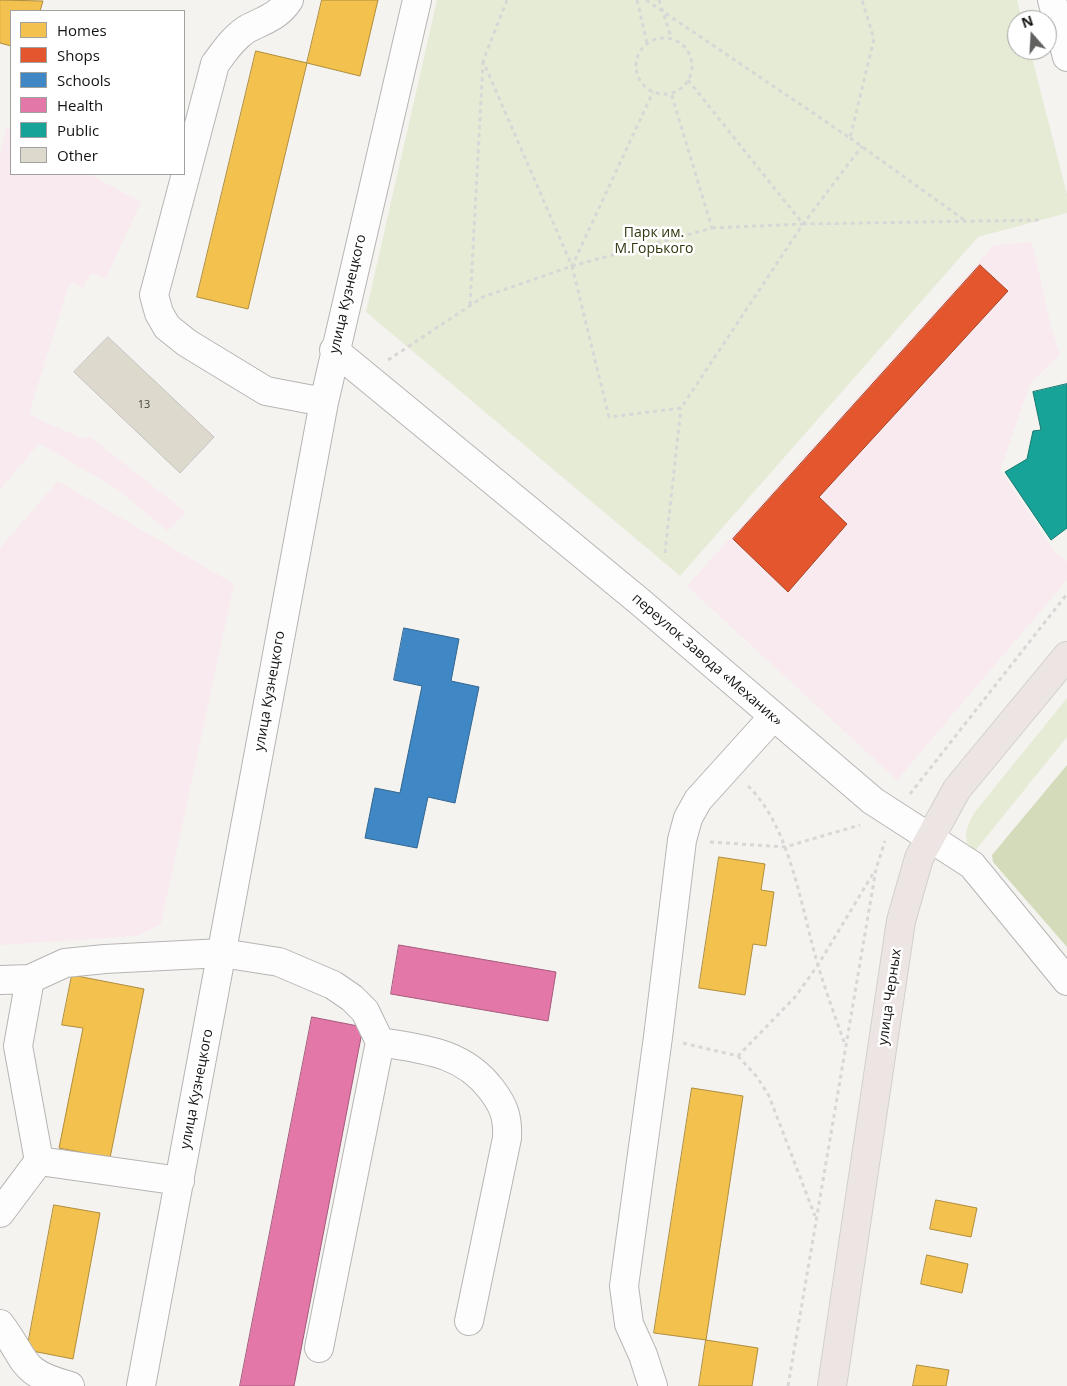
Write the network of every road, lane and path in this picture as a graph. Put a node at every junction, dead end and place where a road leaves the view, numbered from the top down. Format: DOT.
graph roads {
  1 [pos="289,0"];
  2 [pos="417,0"];
  3 [pos="507,0"];
  4 [pos="637,0"];
  5 [pos="646,0"];
  6 [pos="659,0"];
  7 [pos="862,0"];
  8 [pos="1052,0"];
  9 [pos="661,10"];
  10 [pos="671,38"];
  11 [pos="647,43"];
  12 [pos="1067,57"];
  13 [pos="482,61"];
  14 [pos="688,80"];
  15 [pos="653,92"];
  16 [pos="671,93"];
  17 [pos="850,138"];
  18 [pos="862,146"];
  19 [pos="1042,220"];
  20 [pos="967,222"];
  21 [pos="803,224"];
  22 [pos="712,228"];
  23 [pos="572,266"];
  24 [pos="470,305"];
  25 [pos="334,350"];
  26 [pos="383,364"];
  27 [pos="324,402"];
  28 [pos="680,408"];
  29 [pos="665,553"];
  30 [pos="1067,656"];
  31 [pos="773,717"];
  32 [pos="730,768"];
  33 [pos="894,814"];
  34 [pos="930,836"];
  35 [pos="682,840"];
  36 [pos="785,847"];
  37 [pos="876,870"];
  38 [pos="222,953"];
  39 [pos="818,965"];
  40 [pos="30,979"];
  41 [pos="0,980"];
  42 [pos="1067,980"];
  43 [pos="658,1036"];
  44 [pos="380,1042"];
  45 [pos="845,1044"];
  46 [pos="738,1056"];
  47 [pos="39,1161"];
  48 [pos="180,1181"];
  49 [pos="0,1213"];
  50 [pos="816,1217"];
  51 [pos="468,1321"];
  52 [pos="0,1324"];
  53 [pos="319,1348"];
  54 [pos="70,1386"];
  55 [pos="141,1386"];
  56 [pos="653,1386"];
  57 [pos="832,1386"];
  1 -- 27 [label="street"];
  2 -- 25 [label="street, улица Кузнецкого"];
  3 -- 13 [label="path"];
  4 -- 11 [label="path"];
  5 -- 9 [label="path"];
  6 -- 9 [label="path"];
  7 -- 17 [label="path"];
  8 -- 12 [label="street"];
  9 -- 10 [label="path"];
  9 -- 17 [label="path"];
  10 -- 11 [label="path"];
  10 -- 14 [label="path"];
  11 -- 15 [label="path"];
  13 -- 23 [label="path"];
  13 -- 24 [label="path"];
  14 -- 16 [label="path"];
  14 -- 21 [label="path"];
  15 -- 16 [label="path"];
  15 -- 23 [label="path"];
  16 -- 22 [label="path"];
  17 -- 18 [label="path"];
  18 -- 20 [label="path"];
  18 -- 21 [label="path"];
  19 -- 20 [label="path"];
  20 -- 21 [label="path"];
  21 -- 22 [label="path"];
  21 -- 28 [label="path"];
  22 -- 23 [label="path"];
  23 -- 24 [label="path"];
  23 -- 28 [label="path"];
  24 -- 26 [label="path"];
  25 -- 27 [label="street, улица Кузнецкого"];
  25 -- 31 [label="street, переулок Завода «Механик»"];
  27 -- 38 [label="street, улица Кузнецкого"];
  28 -- 29 [label="path"];
  30 -- 34 [label="main road, улица Черных"];
  31 -- 32 [label="street"];
  31 -- 33 [label="street, переулок Завода «Механик»"];
  32 -- 35 [label="street"];
  32 -- 36 [label="path"];
  33 -- 34 [label="street, переулок Завода «Механик»"];
  33 -- 36 [label="path"];
  34 -- 42 [label="street, переулок Завода «Механик»"];
  34 -- 57 [label="main road, улица Черных"];
  35 -- 36 [label="path"];
  35 -- 43 [label="street"];
  36 -- 39 [label="path"];
  37 -- 39 [label="path"];
  38 -- 40 [label="street"];
  38 -- 44 [label="street"];
  38 -- 48 [label="street, улица Кузнецкого"];
  39 -- 45 [label="path"];
  39 -- 46 [label="path"];
  40 -- 41 [label="street"];
  40 -- 47 [label="street"];
  43 -- 46 [label="path"];
  43 -- 56 [label="street"];
  44 -- 51 [label="street"];
  44 -- 53 [label="street"];
  46 -- 50 [label="path"];
  47 -- 48 [label="street"];
  47 -- 49 [label="street"];
  48 -- 55 [label="street, улица Кузнецкого"];
  52 -- 54 [label="street"];
}
